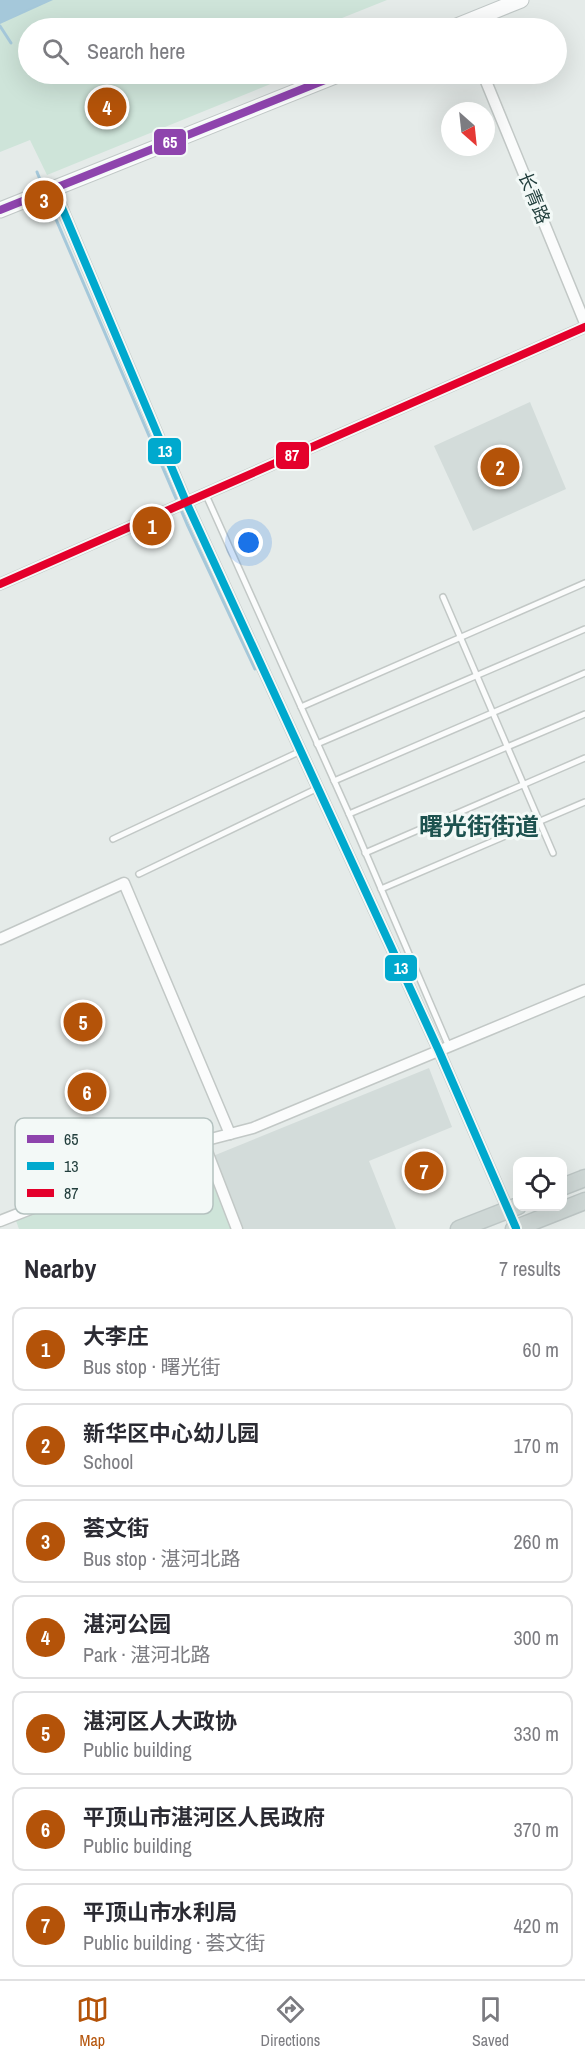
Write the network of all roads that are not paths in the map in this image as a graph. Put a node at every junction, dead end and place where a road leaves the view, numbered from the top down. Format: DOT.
graph roads {
  1 [pos="521,0"];
  2 [pos="480,18"];
  3 [pos="315,84"];
  4 [pos="487,84"];
  5 [pos="47,192"];
  6 [pos="0,210"];
  7 [pos="585,325"];
  8 [pos="206,495"];
  9 [pos="181,506"];
  10 [pos="585,583"];
  11 [pos="0,584"];
  12 [pos="443,597"];
  13 [pos="585,629"];
  14 [pos="460,638"];
  15 [pos="585,673"];
  16 [pos="476,675"];
  17 [pos="301,707"];
  18 [pos="492,713"];
  19 [pos="585,714"];
  20 [pos="317,744"];
  21 [pos="507,747"];
  22 [pos="301,751"];
  23 [pos="585,758"];
  24 [pos="334,781"];
  25 [pos="524,785"];
  26 [pos="318,788"];
  27 [pos="585,802"];
  28 [pos="349,814"];
  29 [pos="539,822"];
  30 [pos="113,839"];
  31 [pos="365,853"];
  32 [pos="553,853"];
  33 [pos="139,874"];
  34 [pos="381,889"];
  35 [pos="0,939"];
  36 [pos="585,990"];
  37 [pos="444,1049"];
  38 [pos="230,1134"];
  39 [pos="213,1138"];
  40 [pos="213,1167"];
  41 [pos="585,1178"];
  42 [pos="567,1185"];
  43 [pos="585,1201"];
  44 [pos="513,1208"];
  45 [pos="513,1211"];
  46 [pos="18,1214"];
  47 [pos="0,1221"];
  48 [pos="237,1229"];
  49 [pos="459,1229"];
  50 [pos="515,1229"];
  1 -- 2 [label="street"];
  3 -- 5 [label="street"];
  4 -- 7 [label="street, 长青路"];
  5 -- 6 [label="street"];
  5 -- 9 [label="street"];
  7 -- 8 [label="street"];
  8 -- 9 [label="street"];
  8 -- 17 [label="lane"];
  9 -- 11 [label="street"];
  9 -- 22 [label="street"];
  10 -- 14 [label="lane"];
  12 -- 14 [label="lane"];
  13 -- 16 [label="lane"];
  14 -- 16 [label="lane"];
  14 -- 17 [label="lane"];
  15 -- 18 [label="lane"];
  16 -- 18 [label="lane"];
  16 -- 20 [label="lane"];
  17 -- 20 [label="lane"];
  18 -- 21 [label="lane"];
  18 -- 24 [label="lane"];
  19 -- 21 [label="lane"];
  20 -- 24 [label="lane"];
  21 -- 25 [label="lane"];
  21 -- 28 [label="lane"];
  22 -- 26 [label="street"];
  22 -- 30 [label="lane"];
  23 -- 25 [label="lane"];
  24 -- 28 [label="lane"];
  25 -- 29 [label="lane"];
  25 -- 31 [label="lane"];
  26 -- 33 [label="lane"];
  26 -- 37 [label="street"];
  27 -- 29 [label="lane"];
  28 -- 31 [label="lane"];
  29 -- 32 [label="lane"];
  29 -- 34 [label="lane"];
  31 -- 34 [label="lane"];
  34 -- 37 [label="lane"];
  35 -- 38 [label="street"];
  36 -- 37 [label="street"];
  37 -- 38 [label="street"];
  37 -- 44 [label="street"];
  38 -- 39 [label="street"];
  40 -- 48 [label="street"];
  41 -- 42 [label="main road"];
  43 -- 50 [label="main road"];
  44 -- 49 [label="main road"];
  45 -- 50 [label="street"];
  46 -- 47 [label="street"];
}
